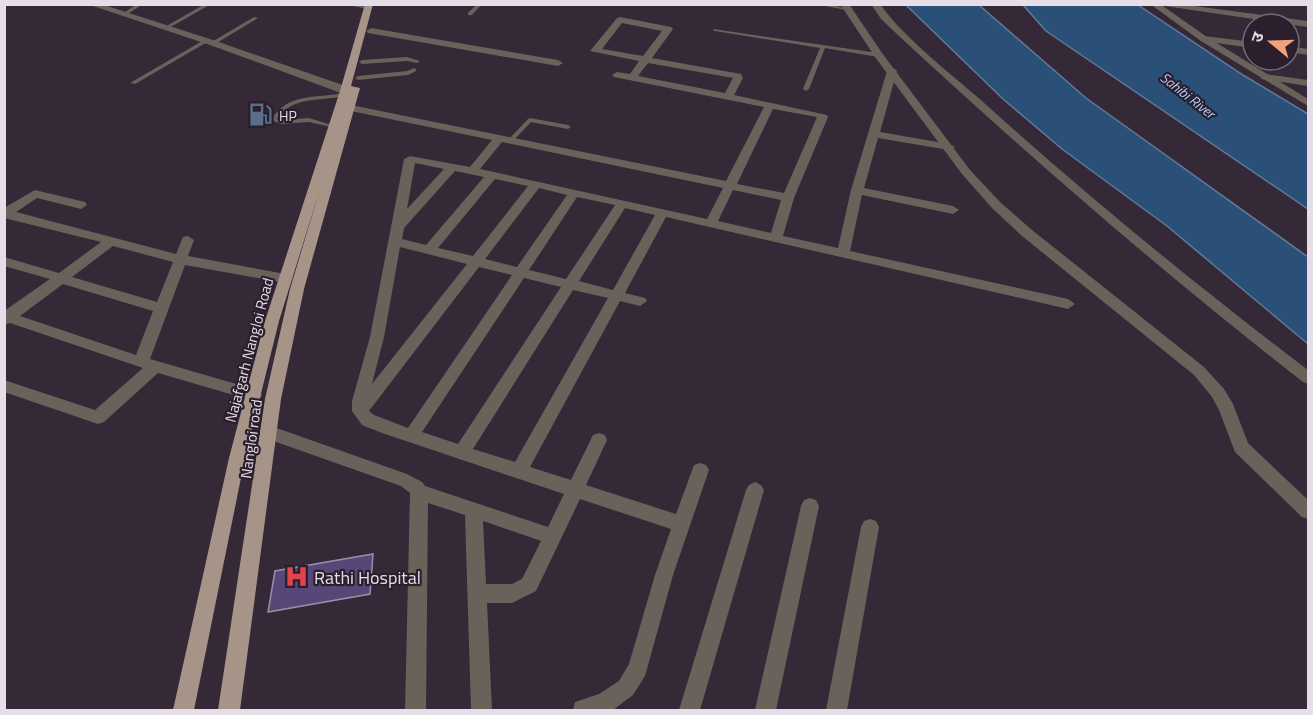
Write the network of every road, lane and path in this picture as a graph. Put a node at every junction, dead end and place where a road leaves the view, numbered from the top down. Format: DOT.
graph roads {
  1 [pos="141,4"];
  2 [pos="209,4"];
  3 [pos="344,4"];
  4 [pos="480,4"];
  5 [pos="817,4"];
  6 [pos="875,4"];
  7 [pos="1155,4"];
  8 [pos="99,5"];
  9 [pos="372,6"];
  10 [pos="845,7"];
  11 [pos="124,14"];
  12 [pos="470,14"];
  13 [pos="256,18"];
  14 [pos="1308,24"];
  15 [pos="165,28"];
  16 [pos="715,30"];
  17 [pos="371,31"];
  18 [pos="1204,39"];
  19 [pos="209,42"];
  20 [pos="1241,44"];
  21 [pos="823,46"];
  22 [pos="878,55"];
  23 [pos="646,59"];
  24 [pos="417,61"];
  25 [pos="362,62"];
  26 [pos="558,63"];
  27 [pos="414,70"];
  28 [pos="892,71"];
  29 [pos="617,75"];
  30 [pos="1265,77"];
  31 [pos="632,78"];
  32 [pos="133,83"];
  33 [pos="1308,83"];
  34 [pos="806,89"];
  35 [pos="350,93"];
  36 [pos="728,97"];
  37 [pos="1308,103"];
  38 [pos="770,105"];
  39 [pos="333,127"];
  40 [pos="568,127"];
  41 [pos="873,134"];
  42 [pos="505,139"];
  43 [pos="949,147"];
  44 [pos="453,167"];
  45 [pos="472,172"];
  46 [pos="492,175"];
  47 [pos="536,184"];
  48 [pos="730,186"];
  49 [pos="857,190"];
  50 [pos="573,194"];
  51 [pos="788,198"];
  52 [pos="81,205"];
  53 [pos="621,205"];
  54 [pos="953,210"];
  55 [pos="5,213"];
  56 [pos="662,214"];
  57 [pos="710,225"];
  58 [pos="396,234"];
  59 [pos="776,238"];
  60 [pos="188,240"];
  61 [pos="110,242"];
  62 [pos="429,250"];
  63 [pos="843,254"];
  64 [pos="179,259"];
  65 [pos="4,261"];
  66 [pos="475,261"];
  67 [pos="520,272"];
  68 [pos="62,278"];
  69 [pos="286,278"];
  70 [pos="570,283"];
  71 [pos="616,294"];
  72 [pos="640,301"];
  73 [pos="1068,304"];
  74 [pos="163,309"];
  75 [pos="6,318"];
  76 [pos="282,358"];
  77 [pos="263,360"];
  78 [pos="148,364"];
  79 [pos="1308,378"];
  80 [pos="4,386"];
  81 [pos="254,395"];
  82 [pos="360,411"];
  83 [pos="268,432"];
  84 [pos="411,436"];
  85 [pos="600,440"];
  86 [pos="461,453"];
  87 [pos="700,470"];
  88 [pos="518,472"];
  89 [pos="575,490"];
  90 [pos="755,490"];
  91 [pos="419,492"];
  92 [pos="810,506"];
  93 [pos="474,510"];
  94 [pos="1308,511"];
  95 [pos="680,524"];
  96 [pos="870,527"];
  97 [pos="554,537"];
  98 [pos="479,593"];
  99 [pos="183,711"];
  100 [pos="229,711"];
  101 [pos="415,711"];
  102 [pos="481,711"];
  103 [pos="583,711"];
  104 [pos="688,711"];
  105 [pos="765,711"];
  106 [pos="836,711"];
  1 -- 11 [label="lane"];
  2 -- 15 [label="lane"];
  3 -- 9 [label="lane"];
  4 -- 12 [label="lane"];
  5 -- 10 [label="lane"];
  6 -- 79 [label="street"];
  7 -- 14 [label="street"];
  7 -- 18 [label="street"];
  8 -- 11 [label="street"];
  9 -- 17 [label="main road, Nangloi road"];
  9 -- 35 [label="main road, Najafgarh Nangloi Road"];
  10 -- 22 [label="street"];
  11 -- 15 [label="street"];
  13 -- 19 [label="lane"];
  15 -- 19 [label="street"];
  16 -- 21 [label="lane"];
  17 -- 25 [label="main road, Nangloi road"];
  17 -- 26 [label="street"];
  18 -- 20 [label="street"];
  18 -- 30 [label="street"];
  19 -- 32 [label="lane"];
  19 -- 35 [label="street"];
  21 -- 22 [label="lane"];
  21 -- 34 [label="lane"];
  22 -- 28 [label="street"];
  23 -- 23 [label="street"];
  23 -- 31 [label="street"];
  23 -- 36 [label="street"];
  24 -- 25 [label="lane"];
  25 -- 35 [label="main road, Nangloi road"];
  27 -- 35 [label="lane"];
  28 -- 41 [label="street"];
  28 -- 43 [label="street"];
  29 -- 31 [label="street"];
  30 -- 33 [label="street"];
  30 -- 37 [label="street"];
  31 -- 36 [label="street"];
  35 -- 39 [label="main road, Najafgarh Nangloi Road"];
  35 -- 39 [label="lane"];
  35 -- 42 [label="street"];
  35 -- 76 [label="main road, Nangloi road"];
  36 -- 38 [label="street"];
  38 -- 48 [label="street"];
  38 -- 51 [label="street"];
  39 -- 69 [label="main road, Najafgarh Nangloi Road"];
  40 -- 42 [label="lane"];
  41 -- 43 [label="street"];
  41 -- 49 [label="street"];
  42 -- 45 [label="street"];
  42 -- 48 [label="street"];
  43 -- 94 [label="street"];
  44 -- 45 [label="street"];
  44 -- 58 [label="street"];
  44 -- 58 [label="street"];
  45 -- 46 [label="street"];
  46 -- 47 [label="street"];
  46 -- 62 [label="street"];
  47 -- 50 [label="street"];
  47 -- 66 [label="street"];
  48 -- 51 [label="street"];
  48 -- 57 [label="street"];
  49 -- 54 [label="street"];
  49 -- 63 [label="street"];
  50 -- 53 [label="street"];
  50 -- 67 [label="street"];
  51 -- 59 [label="street"];
  52 -- 55 [label="street"];
  53 -- 56 [label="street"];
  53 -- 70 [label="street"];
  55 -- 61 [label="street"];
  56 -- 57 [label="street"];
  56 -- 71 [label="street"];
  57 -- 59 [label="street"];
  58 -- 62 [label="street"];
  58 -- 82 [label="street"];
  59 -- 63 [label="street"];
  60 -- 64 [label="street"];
  61 -- 64 [label="street"];
  61 -- 68 [label="street"];
  62 -- 66 [label="street"];
  63 -- 73 [label="street"];
  64 -- 69 [label="street"];
  64 -- 74 [label="street"];
  65 -- 68 [label="street"];
  66 -- 67 [label="street"];
  66 -- 82 [label="street"];
  67 -- 70 [label="street"];
  67 -- 84 [label="street"];
  68 -- 74 [label="street"];
  68 -- 75 [label="street"];
  69 -- 77 [label="main road, Najafgarh Nangloi Road"];
  70 -- 71 [label="street"];
  70 -- 86 [label="street"];
  71 -- 72 [label="street"];
  71 -- 88 [label="street"];
  74 -- 78 [label="street"];
  75 -- 78 [label="street"];
  76 -- 77 [label="main road"];
  76 -- 83 [label="main road, Nangloi road"];
  77 -- 81 [label="main road, Najafgarh Nangloi Road"];
  78 -- 80 [label="street"];
  78 -- 81 [label="street"];
  81 -- 99 [label="main road, Najafgarh Nangloi Road"];
  82 -- 84 [label="street"];
  83 -- 91 [label="street"];
  83 -- 100 [label="main road, Nangloi road"];
  84 -- 86 [label="street"];
  85 -- 89 [label="street"];
  86 -- 88 [label="street"];
  87 -- 95 [label="street"];
  88 -- 89 [label="street"];
  89 -- 95 [label="street"];
  89 -- 97 [label="street"];
  90 -- 104 [label="street"];
  91 -- 93 [label="street"];
  91 -- 101 [label="street"];
  92 -- 105 [label="street"];
  93 -- 97 [label="street"];
  93 -- 98 [label="street"];
  95 -- 103 [label="street"];
  96 -- 106 [label="street"];
  97 -- 98 [label="street"];
  98 -- 102 [label="street"];
}
